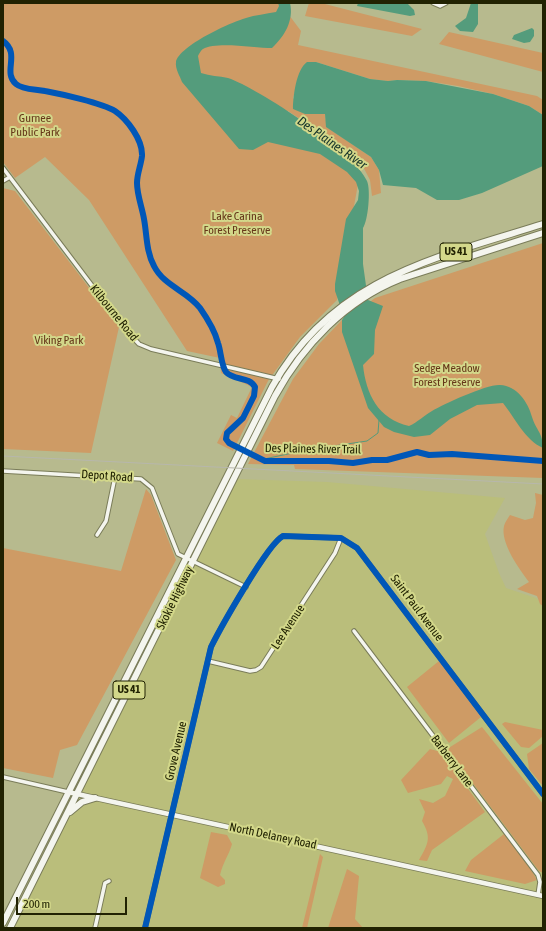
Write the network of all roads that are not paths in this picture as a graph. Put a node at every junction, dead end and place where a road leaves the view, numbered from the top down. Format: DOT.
graph roads {
  1 [pos="432,3"];
  2 [pos="446,3"];
  3 [pos="3,168"];
  4 [pos="10,177"];
  5 [pos="3,181"];
  6 [pos="543,224"];
  7 [pos="543,233"];
  8 [pos="280,379"];
  9 [pos="3,471"];
  10 [pos="115,477"];
  11 [pos="97,535"];
  12 [pos="341,538"];
  13 [pos="186,558"];
  14 [pos="194,561"];
  15 [pos="246,587"];
  16 [pos="354,631"];
  17 [pos="208,661"];
  18 [pos="3,777"];
  19 [pos="68,792"];
  20 [pos="78,794"];
  21 [pos="543,794"];
  22 [pos="95,798"];
  23 [pos="67,814"];
  24 [pos="172,814"];
  25 [pos="109,881"];
  26 [pos="541,895"];
  27 [pos="3,923"];
  28 [pos="10,928"];
  29 [pos="95,928"];
  30 [pos="145,928"];
  1 -- 2 [label="street"];
  3 -- 4 [label="street, Kilbourne Road"];
  4 -- 5 [label="street"];
  4 -- 8 [label="street, Kilbourne Road"];
  6 -- 8 [label="highway, Skokie Highway / US 41"];
  7 -- 8 [label="highway, Skokie Highway / US 41"];
  8 -- 13 [label="highway, Skokie Highway / US 41"];
  8 -- 14 [label="highway, Skokie Highway / US 41"];
  9 -- 10 [label="street, Depot Road"];
  10 -- 11 [label="street"];
  10 -- 13 [label="street, Depot Road"];
  12 -- 15 [label="street, Saint Paul Avenue"];
  12 -- 17 [label="street, Lee Avenue"];
  12 -- 21 [label="street, Saint Paul Avenue"];
  13 -- 14 [label="street"];
  13 -- 19 [label="highway, Skokie Highway / US 41"];
  14 -- 15 [label="street"];
  14 -- 20 [label="highway, Skokie Highway / US 41"];
  15 -- 17 [label="street, Grove Avenue"];
  16 -- 26 [label="street, Barberry Lane"];
  17 -- 24 [label="street, Grove Avenue"];
  18 -- 19 [label="street, North Delaney Road"];
  19 -- 20 [label="street, North Delaney Road"];
  19 -- 27 [label="highway, Skokie Highway / US 41"];
  20 -- 22 [label="street, North Delaney Road"];
  20 -- 23 [label="highway, Skokie Highway / US 41"];
  22 -- 23 [label="highway"];
  22 -- 24 [label="street, North Delaney Road"];
  23 -- 28 [label="highway, Skokie Highway / US 41"];
  24 -- 26 [label="street, North Delaney Road"];
  24 -- 30 [label="street, Grove Avenue"];
  25 -- 29 [label="street"];
}
